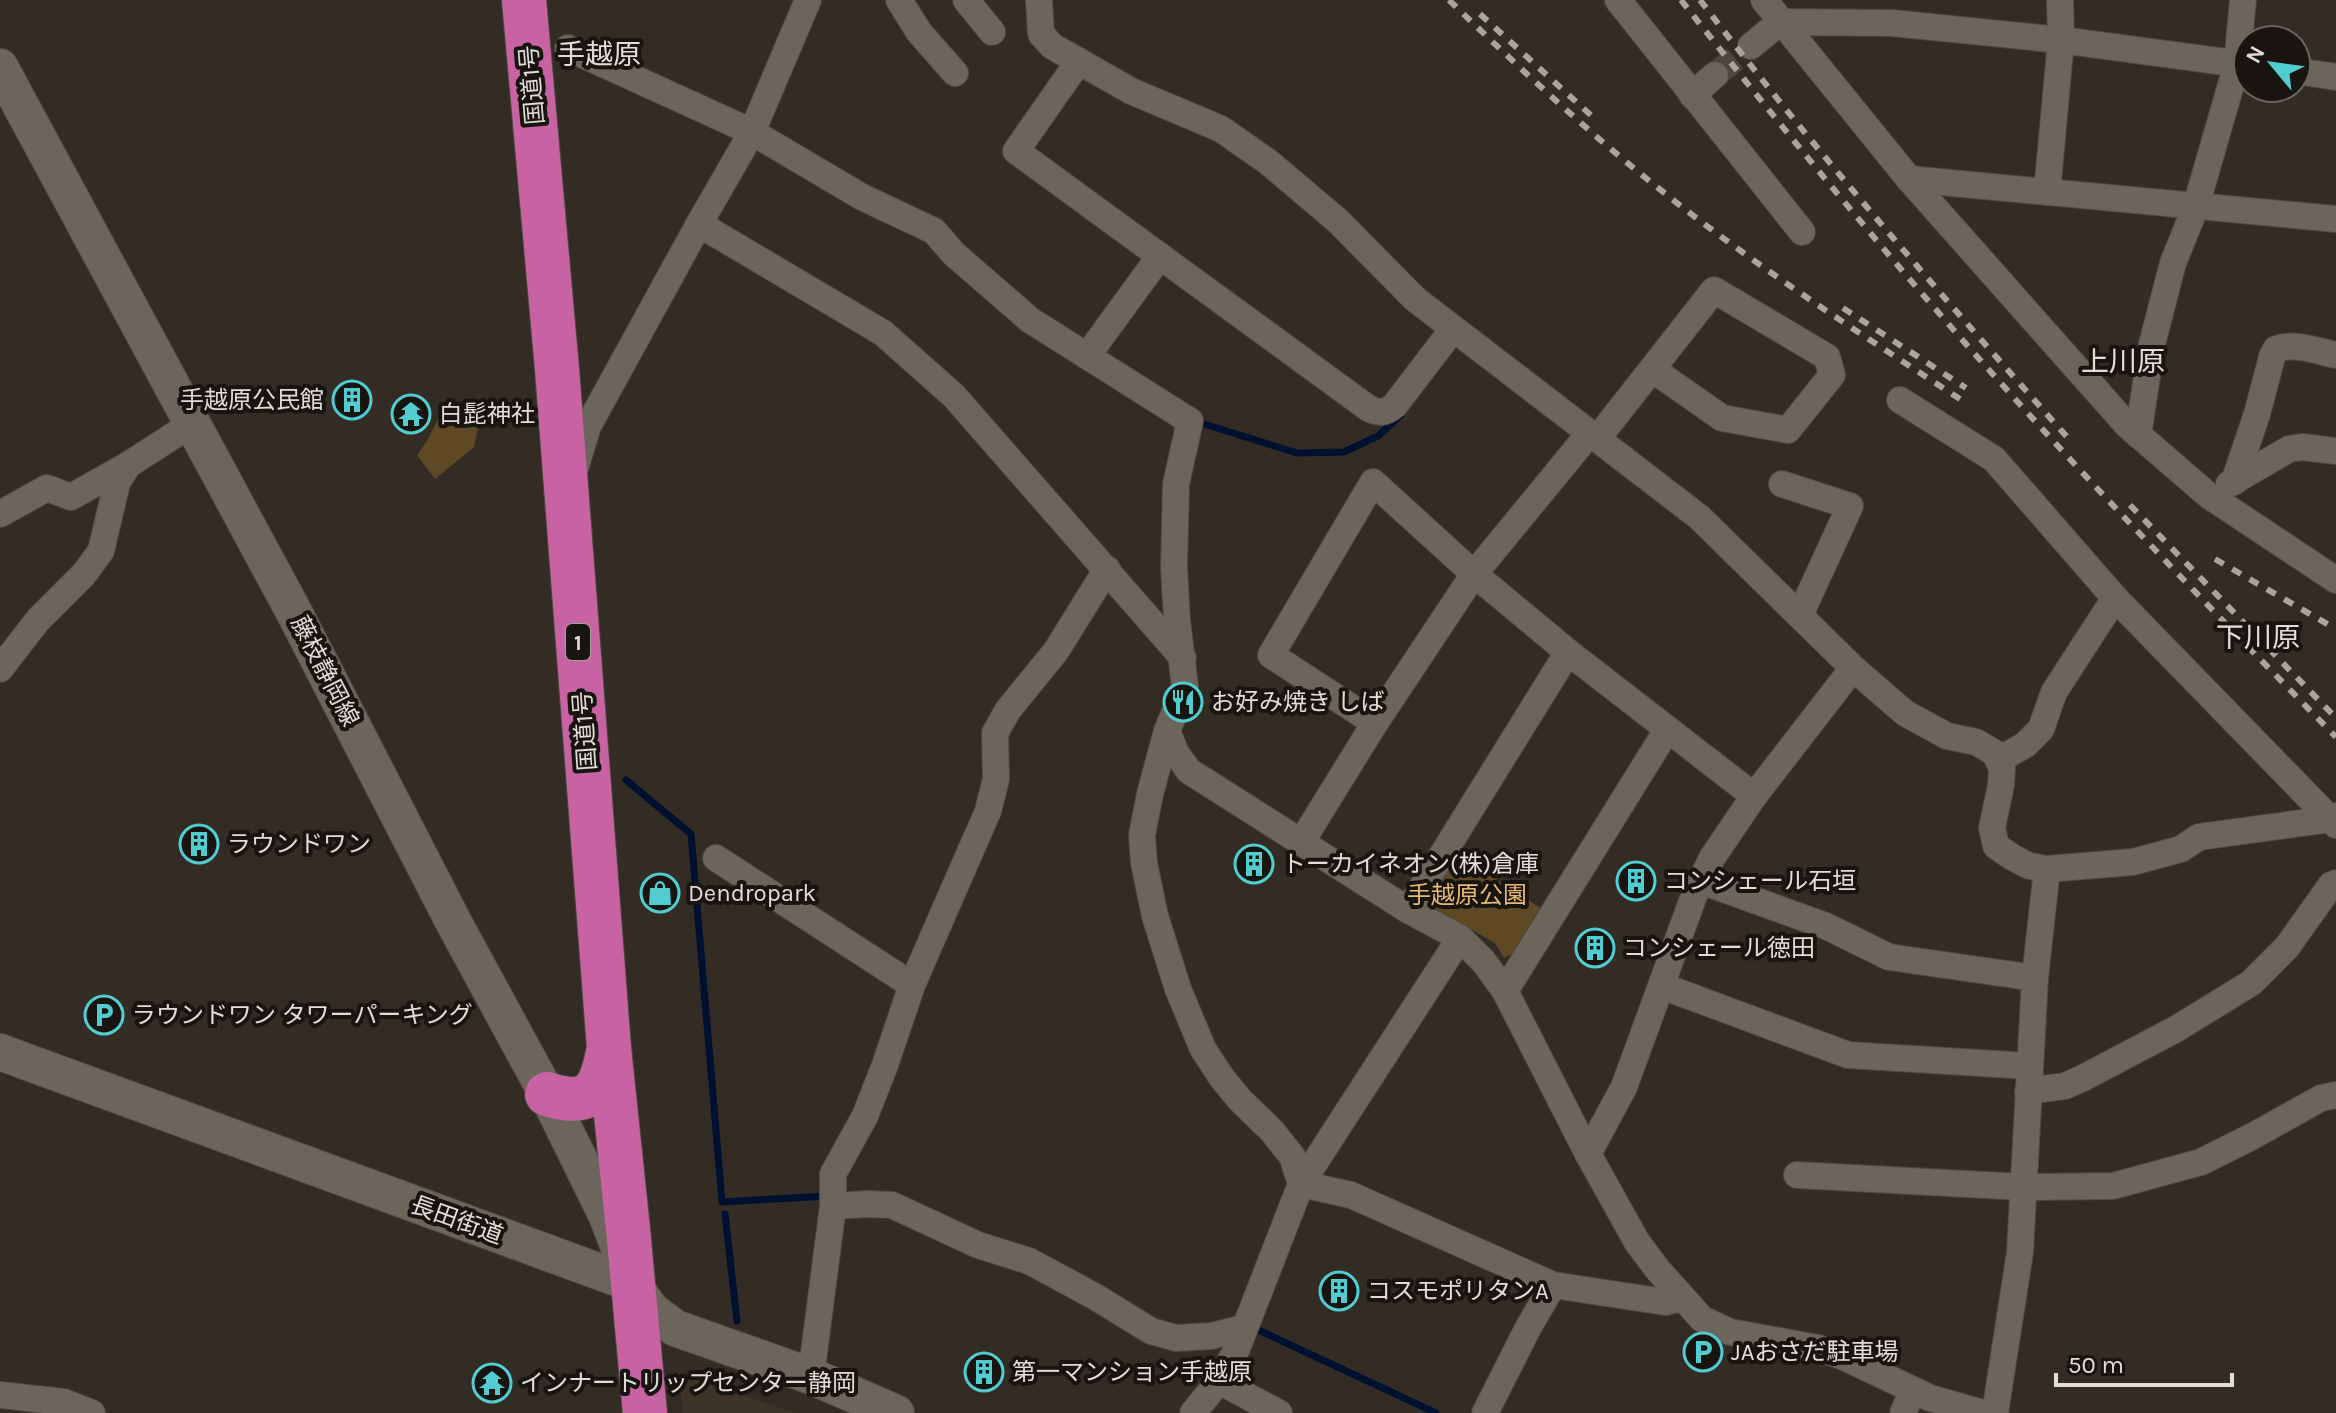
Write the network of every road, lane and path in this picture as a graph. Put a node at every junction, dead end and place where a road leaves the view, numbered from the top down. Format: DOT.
graph roads {
  1 [pos="524,0"];
  2 [pos="808,0"];
  3 [pos="899,0"];
  4 [pos="966,0"];
  5 [pos="1039,0"];
  6 [pos="1618,0"];
  7 [pos="1764,0"];
  8 [pos="2060,0"];
  9 [pos="2243,0"];
  10 [pos="1894,11"];
  11 [pos="1780,22"];
  12 [pos="2243,24"];
  13 [pos="992,32"];
  14 [pos="2061,40"];
  15 [pos="1751,46"];
  16 [pos="568,48"];
  17 [pos="1079,61"];
  18 [pos="2232,63"];
  19 [pos="0,67"];
  20 [pos="955,73"];
  21 [pos="2312,73"];
  22 [pos="1715,75"];
  23 [pos="2336,77"];
  24 [pos="1692,95"];
  25 [pos="2232,97"];
  26 [pos="752,132"];
  27 [pos="1909,179"];
  28 [pos="2047,192"];
  29 [pos="2196,206"];
  30 [pos="2336,219"];
  31 [pos="699,224"];
  32 [pos="1802,232"];
  33 [pos="1160,256"];
  34 [pos="1453,329"];
  35 [pos="2336,355"];
  36 [pos="1087,356"];
  37 [pos="1652,369"];
  38 [pos="1900,400"];
  39 [pos="193,423"];
  40 [pos="2138,435"];
  41 [pos="1593,436"];
  42 [pos="2336,451"];
  43 [pos="128,465"];
  44 [pos="2234,482"];
  45 [pos="1782,484"];
  46 [pos="2208,495"];
  47 [pos="566,498"];
  48 [pos="0,514"];
  49 [pos="1107,569"];
  50 [pos="1474,574"];
  51 [pos="2336,580"];
  52 [pos="2115,598"];
  53 [pos="1800,615"];
  54 [pos="1568,652"];
  55 [pos="1183,658"];
  56 [pos="1853,668"];
  57 [pos="0,669"];
  58 [pos="1375,723"];
  59 [pos="1667,730"];
  60 [pos="1167,731"];
  61 [pos="1998,760"];
  62 [pos="1754,796"];
  63 [pos="2334,820"];
  64 [pos="1302,841"];
  65 [pos="716,858"];
  66 [pos="2047,869"];
  67 [pos="1701,881"];
  68 [pos="2336,883"];
  69 [pos="1408,910"];
  70 [pos="1460,938"];
  71 [pos="2035,978"];
  72 [pos="912,985"];
  73 [pos="1662,986"];
  74 [pos="1505,991"];
  75 [pos="609,1048"];
  76 [pos="0,1052"];
  77 [pos="2028,1078"];
  78 [pos="547,1094"];
  79 [pos="2336,1095"];
  80 [pos="1588,1154"];
  81 [pos="1797,1175"];
  82 [pos="1301,1184"];
  83 [pos="2023,1187"];
  84 [pos="833,1206"];
  85 [pos="633,1284"];
  86 [pos="1553,1285"];
  87 [pos="1682,1298"];
  88 [pos="1243,1328"];
  89 [pos="811,1376"];
  90 [pos="1219,1381"];
  91 [pos="0,1395"];
  92 [pos="1908,1401"];
  93 [pos="92,1413"];
  94 [pos="645,1413"];
  95 [pos="896,1413"];
  96 [pos="1193,1413"];
  97 [pos="1279,1413"];
  98 [pos="1485,1413"];
  99 [pos="1983,1413"];
  100 [pos="1995,1413"];
  1 -- 47 [label="highway, 国道1号 / 1"];
  2 -- 26 [label="street"];
  3 -- 20 [label="street"];
  4 -- 13 [label="street"];
  5 -- 17 [label="street"];
  6 -- 24 [label="street"];
  7 -- 11 [label="street"];
  8 -- 14 [label="street"];
  9 -- 12 [label="street"];
  10 -- 11 [label="street"];
  10 -- 14 [label="street"];
  11 -- 15 [label="street"];
  11 -- 27 [label="street"];
  14 -- 18 [label="street"];
  14 -- 28 [label="street"];
  16 -- 26 [label="street"];
  17 -- 33 [label="street"];
  17 -- 34 [label="street"];
  19 -- 39 [label="main road, 藤枝静岡線"];
  21 -- 23 [label="street"];
  22 -- 24 [label="street"];
  24 -- 32 [label="street"];
  25 -- 29 [label="street"];
  26 -- 31 [label="street"];
  26 -- 36 [label="street"];
  27 -- 28 [label="street"];
  27 -- 40 [label="street"];
  28 -- 29 [label="street"];
  29 -- 30 [label="street"];
  29 -- 40 [label="street"];
  31 -- 47 [label="street"];
  31 -- 49 [label="street"];
  33 -- 34 [label="street"];
  33 -- 36 [label="street"];
  34 -- 41 [label="street"];
  35 -- 44 [label="street"];
  36 -- 55 [label="street"];
  37 -- 37 [label="street"];
  37 -- 41 [label="street"];
  38 -- 52 [label="street"];
  39 -- 43 [label="street"];
  39 -- 78 [label="main road, 藤枝静岡線"];
  40 -- 46 [label="street"];
  41 -- 50 [label="street"];
  41 -- 53 [label="street"];
  42 -- 44 [label="street"];
  43 -- 48 [label="street"];
  43 -- 57 [label="street"];
  44 -- 46 [label="street"];
  45 -- 53 [label="street"];
  46 -- 51 [label="street"];
  47 -- 75 [label="highway, 国道1号 / 1"];
  49 -- 55 [label="street"];
  49 -- 72 [label="street"];
  50 -- 54 [label="street"];
  50 -- 58 [label="street"];
  50 -- 58 [label="street"];
  52 -- 61 [label="street"];
  52 -- 63 [label="street"];
  53 -- 56 [label="street"];
  54 -- 59 [label="street"];
  54 -- 69 [label="street"];
  55 -- 60 [label="street"];
  56 -- 61 [label="street"];
  56 -- 62 [label="street"];
  58 -- 64 [label="street"];
  59 -- 62 [label="street"];
  59 -- 74 [label="street"];
  60 -- 64 [label="street"];
  60 -- 82 [label="street"];
  61 -- 66 [label="street"];
  62 -- 67 [label="street"];
  63 -- 66 [label="street"];
  64 -- 69 [label="street"];
  65 -- 72 [label="street"];
  66 -- 71 [label="street"];
  67 -- 71 [label="street"];
  67 -- 73 [label="street"];
  68 -- 77 [label="street"];
  69 -- 70 [label="street"];
  70 -- 74 [label="street"];
  70 -- 82 [label="street"];
  71 -- 77 [label="street"];
  72 -- 84 [label="street"];
  73 -- 77 [label="street"];
  73 -- 80 [label="street"];
  74 -- 80 [label="street"];
  75 -- 78 [label="highway"];
  75 -- 85 [label="highway, 国道1号 / 1"];
  76 -- 85 [label="main road, 長田街道"];
  77 -- 83 [label="street"];
  78 -- 85 [label="main road, 藤枝静岡線"];
  79 -- 83 [label="street"];
  80 -- 87 [label="street"];
  81 -- 83 [label="street"];
  82 -- 86 [label="street"];
  82 -- 88 [label="street"];
  83 -- 100 [label="street"];
  84 -- 88 [label="street"];
  84 -- 89 [label="street"];
  85 -- 89 [label="main road"];
  85 -- 94 [label="highway, 国道1号 / 1"];
  86 -- 87 [label="street"];
  86 -- 98 [label="street"];
  87 -- 92 [label="street"];
  88 -- 90 [label="street"];
  89 -- 95 [label="main road"];
  90 -- 96 [label="street"];
  90 -- 97 [label="street"];
  91 -- 93 [label="street"];
  92 -- 99 [label="street"];
}
